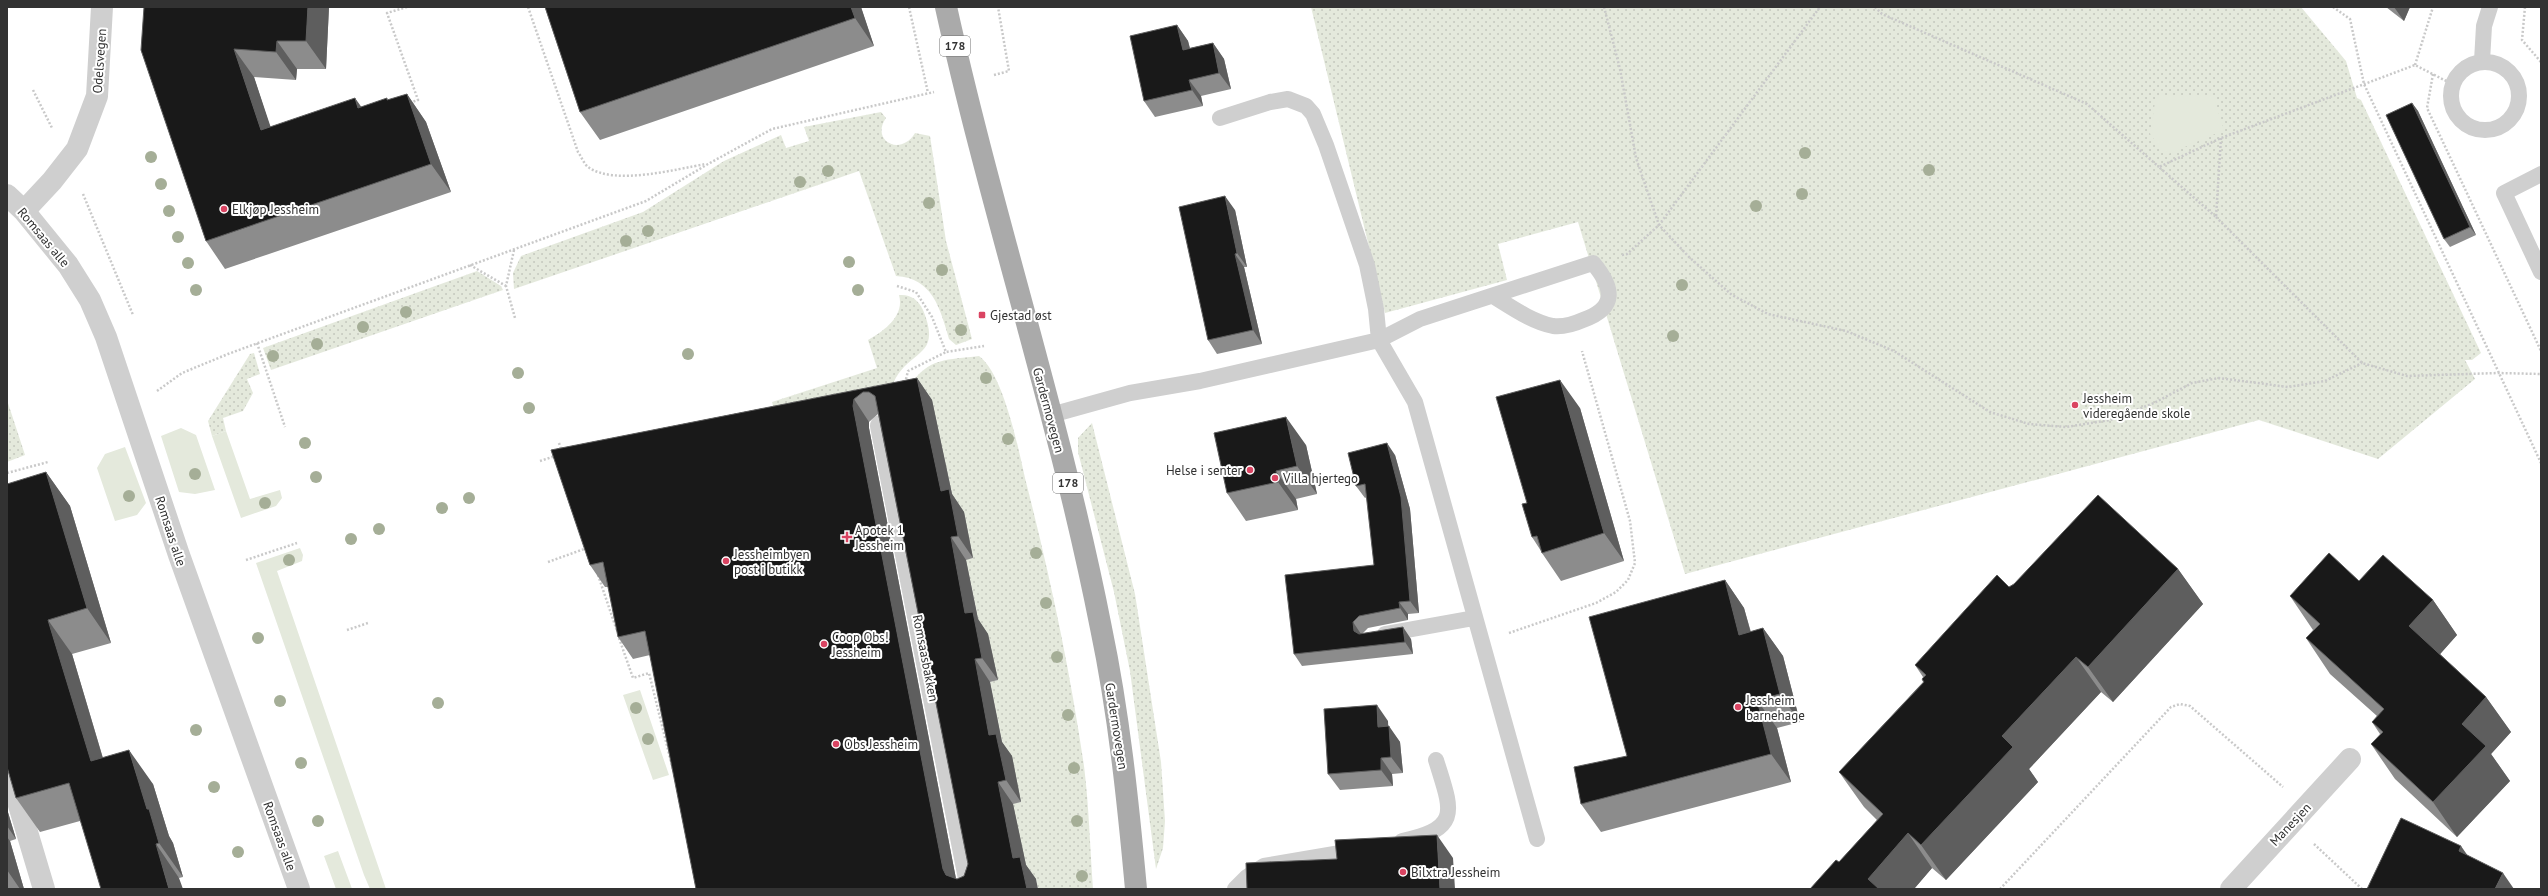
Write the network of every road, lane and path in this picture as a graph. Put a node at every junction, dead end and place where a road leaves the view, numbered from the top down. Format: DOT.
graph roads {
  1 [pos="102,7"];
  2 [pos="407,7"];
  3 [pos="528,7"];
  4 [pos="909,7"];
  5 [pos="946,7"];
  6 [pos="998,7"];
  7 [pos="1604,7"];
  8 [pos="1820,7"];
  9 [pos="1876,7"];
  10 [pos="2333,7"];
  11 [pos="2433,7"];
  12 [pos="2490,7"];
  13 [pos="2525,7"];
  14 [pos="2482,61"];
  15 [pos="2541,62"];
  16 [pos="2416,65"];
  17 [pos="1009,71"];
  18 [pos="2433,74"];
  19 [pos="2364,84"];
  20 [pos="2452,84"];
  21 [pos="33,90"];
  22 [pos="404,104"];
  23 [pos="1220,118"];
  24 [pos="2222,138"];
  25 [pos="68,160"];
  26 [pos="708,164"];
  27 [pos="2159,167"];
  28 [pos="2541,174"];
  29 [pos="7,195"];
  30 [pos="24,211"];
  31 [pos="2216,217"];
  32 [pos="1660,225"];
  33 [pos="514,250"];
  34 [pos="1593,263"];
  35 [pos="470,265"];
  36 [pos="2541,272"];
  37 [pos="506,286"];
  38 [pos="897,286"];
  39 [pos="1492,296"];
  40 [pos="515,318"];
  41 [pos="136,322"];
  42 [pos="1574,324"];
  43 [pos="1379,340"];
  44 [pos="257,343"];
  45 [pos="984,346"];
  46 [pos="2541,351"];
  47 [pos="946,352"];
  48 [pos="2362,362"];
  49 [pos="2498,373"];
  50 [pos="2541,374"];
  51 [pos="155,383"];
  52 [pos="904,386"];
  53 [pos="158,390"];
  54 [pos="134,414"];
  55 [pos="1051,415"];
  56 [pos="881,426"];
  57 [pos="285,427"];
  58 [pos="559,443"];
  59 [pos="540,461"];
  60 [pos="48,462"];
  61 [pos="2541,462"];
  62 [pos="7,473"];
  63 [pos="585,540"];
  64 [pos="297,543"];
  65 [pos="590,547"];
  66 [pos="590,554"];
  67 [pos="246,560"];
  68 [pos="548,562"];
  69 [pos="596,569"];
  70 [pos="1474,618"];
  71 [pos="368,623"];
  72 [pos="347,630"];
  73 [pos="1370,636"];
  74 [pos="1482,643"];
  75 [pos="2350,759"];
  76 [pos="1436,760"];
  77 [pos="7,765"];
  78 [pos="674,778"];
  79 [pos="2306,807"];
  80 [pos="2291,823"];
  81 [pos="1538,839"];
  82 [pos="44,889"];
  83 [pos="299,889"];
  84 [pos="971,889"];
  85 [pos="1136,889"];
  86 [pos="1235,889"];
  87 [pos="2000,889"];
  88 [pos="2231,889"];
  89 [pos="2362,889"];
  1 -- 25 [label="street, Odelsvegen"];
  2 -- 22 [label="path"];
  3 -- 26 [label="path"];
  4 -- 26 [label="path"];
  5 -- 55 [label="main road, Gardermovegen / 178"];
  6 -- 17 [label="path"];
  7 -- 32 [label="path"];
  8 -- 32 [label="path"];
  9 -- 27 [label="path"];
  10 -- 19 [label="path"];
  11 -- 16 [label="path"];
  12 -- 14 [label="lane"];
  13 -- 15 [label="path"];
  14 -- 20 [label="lane"];
  14 -- 20 [label="lane"];
  16 -- 18 [label="path"];
  16 -- 19 [label="path"];
  18 -- 20 [label="path"];
  18 -- 46 [label="path"];
  19 -- 24 [label="path"];
  19 -- 49 [label="path"];
  21 -- 25 [label="path"];
  23 -- 43 [label="lane"];
  24 -- 27 [label="path"];
  24 -- 31 [label="path"];
  25 -- 30 [label="street, Odelsvegen"];
  25 -- 41 [label="path"];
  26 -- 33 [label="path"];
  27 -- 31 [label="path"];
  28 -- 36 [label="lane"];
  29 -- 30 [label="street, Romsaas alle"];
  30 -- 54 [label="street, Romsaas alle"];
  31 -- 48 [label="path"];
  32 -- 34 [label="path"];
  32 -- 48 [label="path"];
  33 -- 35 [label="path"];
  33 -- 37 [label="path"];
  34 -- 39 [label="lane"];
  34 -- 42 [label="lane"];
  35 -- 37 [label="path"];
  35 -- 44 [label="path"];
  37 -- 40 [label="path"];
  38 -- 47 [label="path"];
  39 -- 42 [label="lane"];
  39 -- 43 [label="lane"];
  42 -- 74 [label="path"];
  43 -- 55 [label="lane"];
  43 -- 70 [label="lane"];
  44 -- 53 [label="path"];
  44 -- 57 [label="path"];
  45 -- 47 [label="path"];
  47 -- 52 [label="path"];
  48 -- 49 [label="path"];
  49 -- 50 [label="path"];
  49 -- 61 [label="path"];
  51 -- 53 [label="path"];
  53 -- 54 [label="path"];
  54 -- 83 [label="street, Romsaas alle"];
  55 -- 85 [label="main road, Gardermovegen / 178"];
  56 -- 84 [label="street, Romsaasbakken"];
  58 -- 59 [label="path"];
  60 -- 62 [label="path"];
  63 -- 65 [label="path"];
  64 -- 67 [label="path"];
  65 -- 66 [label="path"];
  65 -- 68 [label="path"];
  69 -- 78 [label="path"];
  70 -- 73 [label="lane"];
  70 -- 74 [label="lane"];
  71 -- 72 [label="path"];
  74 -- 81 [label="lane"];
  75 -- 79 [label="street, Manesjen"];
  76 -- 86 [label="lane"];
  77 -- 82 [label="street"];
  79 -- 80 [label="street, Manesjen"];
  79 -- 87 [label="path"];
  80 -- 88 [label="street, Manesjen"];
  80 -- 89 [label="path"];
}
